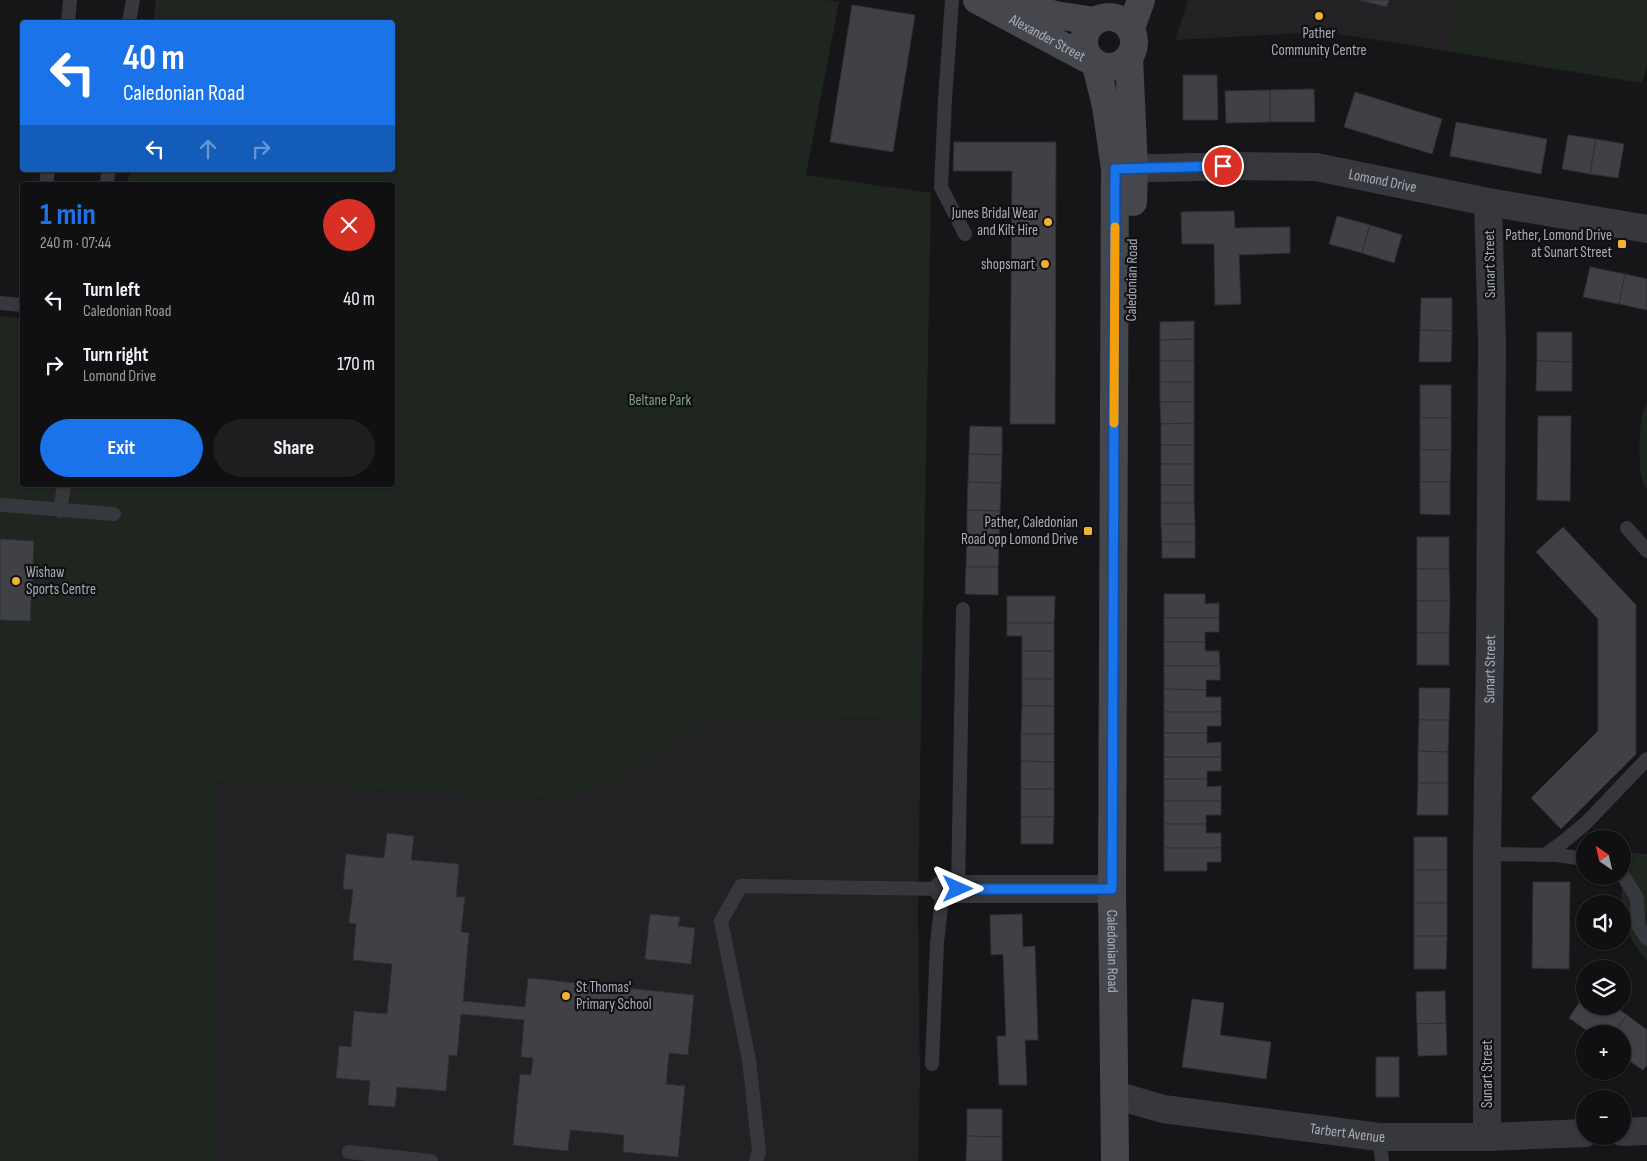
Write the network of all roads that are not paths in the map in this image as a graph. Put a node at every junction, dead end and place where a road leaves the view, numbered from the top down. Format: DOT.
graph roads {
  1 [pos="70,0"];
  2 [pos="133,0"];
  3 [pos="952,0"];
  4 [pos="977,0"];
  5 [pos="1003,0"];
  6 [pos="1140,0"];
  7 [pos="1102,13"];
  8 [pos="68,20"];
  9 [pos="130,20"];
  10 [pos="1131,28"];
  11 [pos="1129,58"];
  12 [pos="1094,62"];
  13 [pos="1124,169"];
  14 [pos="1488,202"];
  15 [pos="1647,228"];
  16 [pos="965,234"];
  17 [pos="0,303"];
  18 [pos="20,306"];
  19 [pos="64,487"];
  20 [pos="3,505"];
  21 [pos="60,510"];
  22 [pos="114,514"];
  23 [pos="1627,528"];
  24 [pos="1647,551"];
  25 [pos="963,609"];
  26 [pos="1647,758"];
  27 [pos="1487,854"];
  28 [pos="1545,855"];
  29 [pos="1576,858"];
  30 [pos="1629,885"];
  31 [pos="950,889"];
  32 [pos="1112,889"];
  33 [pos="1647,939"];
  34 [pos="932,1064"];
  35 [pos="1115,1095"];
  36 [pos="1647,1131"];
  37 [pos="1631,1132"];
  38 [pos="1576,1133"];
  39 [pos="1487,1137"];
  40 [pos="1381,1149"];
  41 [pos="349,1152"];
  42 [pos="431,1161"];
  43 [pos="756,1161"];
  44 [pos="1115,1161"];
  1 -- 8 [label="lane"];
  2 -- 9 [label="lane"];
  3 -- 16 [label="lane"];
  4 -- 12 [label="main road, Alexander Street"];
  5 -- 7 [label="main road, Alexander Street"];
  6 -- 10 [label="main road, Caledonian Road"];
  7 -- 10 [label="main road"];
  7 -- 12 [label="main road, Caledonian Road"];
  10 -- 11 [label="main road, Caledonian Road"];
  11 -- 12 [label="main road"];
  11 -- 13 [label="main road, Caledonian Road"];
  12 -- 13 [label="main road, Caledonian Road"];
  13 -- 14 [label="street, Lomond Drive"];
  13 -- 32 [label="main road, Caledonian Road"];
  14 -- 15 [label="street, Lomond Drive"];
  14 -- 27 [label="street, Sunart Street"];
  17 -- 18 [label="lane"];
  19 -- 21 [label="lane"];
  20 -- 21 [label="lane"];
  21 -- 22 [label="lane"];
  23 -- 24 [label="lane"];
  25 -- 31 [label="lane"];
  26 -- 28 [label="lane"];
  27 -- 28 [label="lane"];
  27 -- 39 [label="street, Sunart Street"];
  28 -- 29 [label="lane"];
  30 -- 33 [label="lane"];
  31 -- 32 [label="street"];
  31 -- 34 [label="lane"];
  31 -- 43 [label="lane"];
  32 -- 35 [label="main road, Caledonian Road"];
  35 -- 40 [label="street, Tarbert Avenue"];
  35 -- 44 [label="main road, Caledonian Road"];
  36 -- 37 [label="street"];
  38 -- 39 [label="street, Tarbert Avenue"];
  39 -- 40 [label="street, Tarbert Avenue"];
  41 -- 42 [label="lane"];
}
